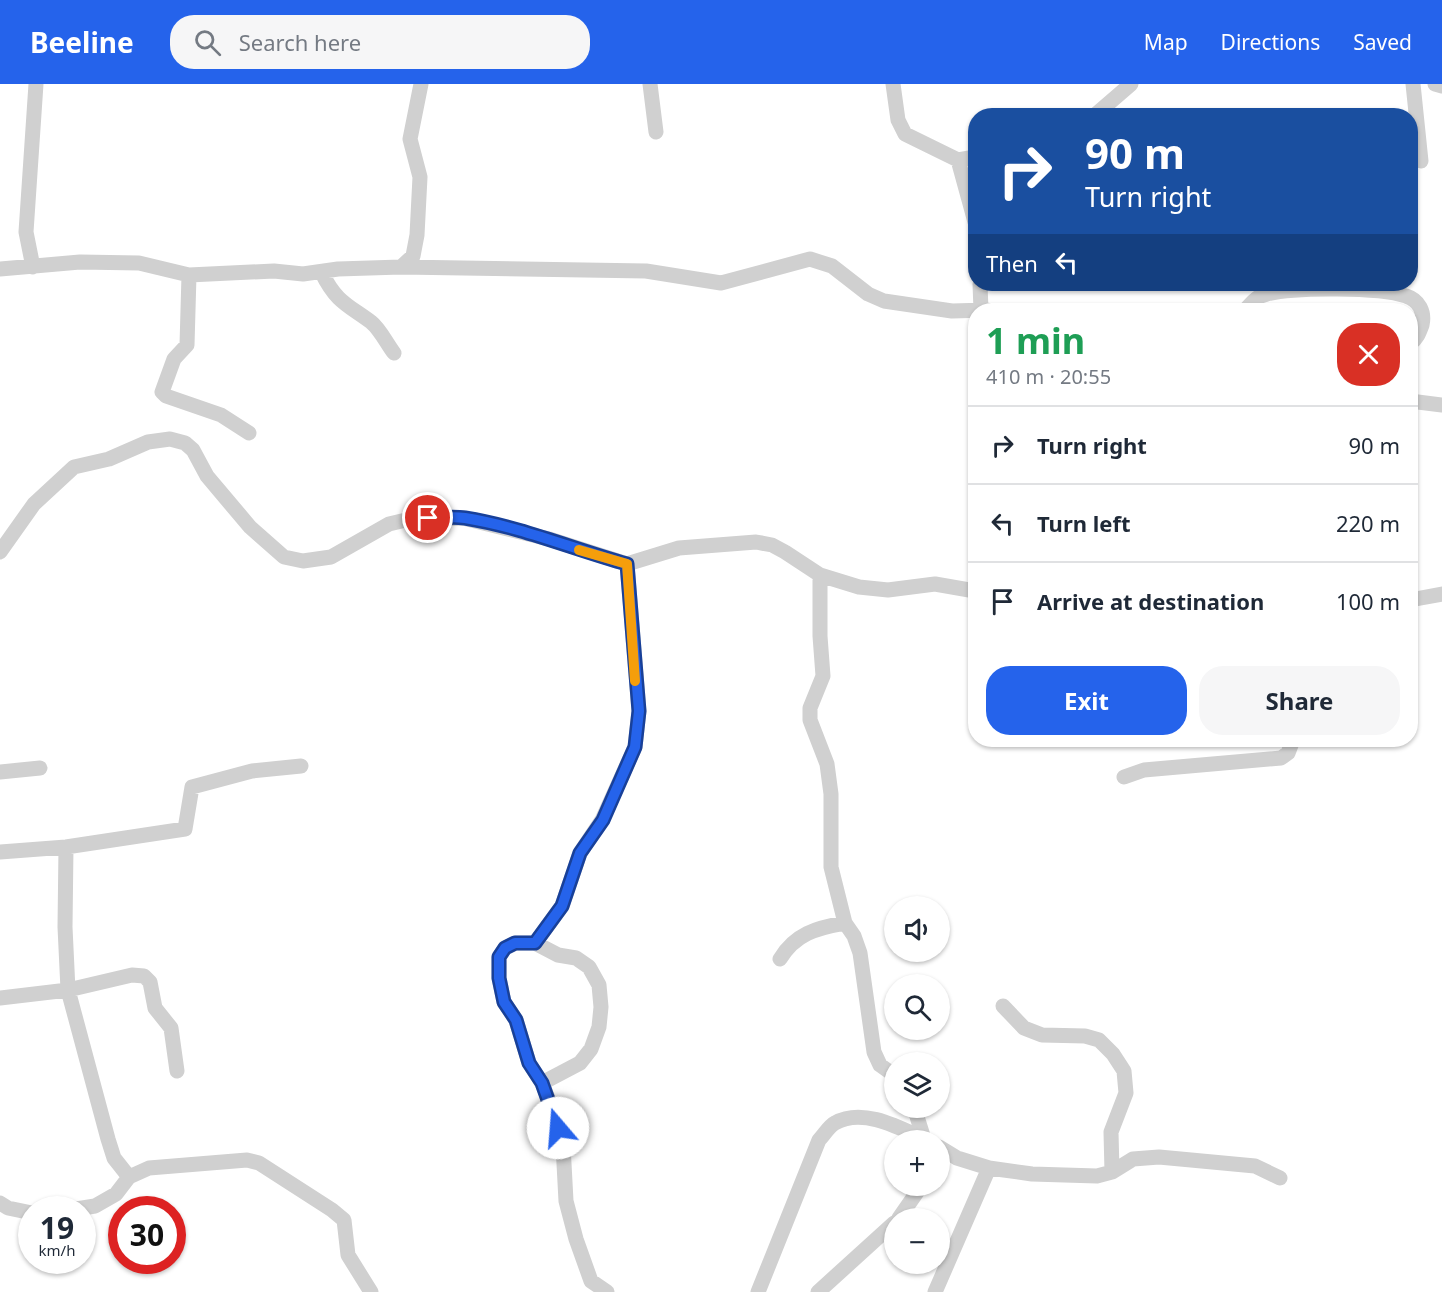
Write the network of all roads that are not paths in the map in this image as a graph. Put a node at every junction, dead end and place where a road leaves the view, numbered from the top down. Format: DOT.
graph roads {
  1 [pos="36,84"];
  2 [pos="421,84"];
  3 [pos="650,84"];
  4 [pos="893,84"];
  5 [pos="1131,84"];
  6 [pos="1413,84"];
  7 [pos="1435,84"];
  8 [pos="1442,86"];
  9 [pos="1103,108"];
  10 [pos="1415,108"];
  11 [pos="656,132"];
  12 [pos="1418,132"];
  13 [pos="968,158"];
  14 [pos="958,160"];
  15 [pos="1421,161"];
  16 [pos="968,196"];
  17 [pos="33,267"];
  18 [pos="401,267"];
  19 [pos="0,269"];
  20 [pos="322,273"];
  21 [pos="189,275"];
  22 [pos="1284,291"];
  23 [pos="1337,291"];
  24 [pos="1251,303"];
  25 [pos="1417,303"];
  26 [pos="1418,304"];
  27 [pos="968,310"];
  28 [pos="1418,334"];
  29 [pos="393,353"];
  30 [pos="1418,402"];
  31 [pos="1442,405"];
  32 [pos="249,433"];
  33 [pos="0,552"];
  34 [pos="627,564"];
  35 [pos="820,575"];
  36 [pos="968,590"];
  37 [pos="1442,594"];
  38 [pos="1418,598"];
  39 [pos="1290,747"];
  40 [pos="301,766"];
  41 [pos="40,768"];
  42 [pos="0,772"];
  43 [pos="1124,777"];
  44 [pos="66,847"];
  45 [pos="0,852"];
  46 [pos="845,923"];
  47 [pos="535,943"];
  48 [pos="780,959"];
  49 [pos="68,990"];
  50 [pos="0,998"];
  51 [pos="1003,1006"];
  52 [pos="884,1068"];
  53 [pos="177,1071"];
  54 [pos="542,1083"];
  55 [pos="903,1130"];
  56 [pos="950,1156"];
  57 [pos="989,1168"];
  58 [pos="1112,1172"];
  59 [pos="129,1177"];
  60 [pos="1280,1178"];
  61 [pos="0,1203"];
  62 [pos="96,1205"];
  63 [pos="18,1211"];
  64 [pos="884,1232"];
  65 [pos="371,1292"];
  66 [pos="607,1292"];
  67 [pos="758,1292"];
  68 [pos="820,1292"];
  69 [pos="935,1292"];
  1 -- 17 [label="street"];
  2 -- 18 [label="street"];
  3 -- 11 [label="street"];
  4 -- 14 [label="street"];
  5 -- 9 [label="street"];
  6 -- 10 [label="street"];
  7 -- 8 [label="street"];
  12 -- 15 [label="street"];
  13 -- 14 [label="street"];
  14 -- 16 [label="street"];
  17 -- 19 [label="street"];
  17 -- 21 [label="street"];
  18 -- 20 [label="street"];
  18 -- 27 [label="street"];
  20 -- 21 [label="street"];
  20 -- 29 [label="street"];
  21 -- 32 [label="street"];
  22 -- 24 [label="street"];
  23 -- 25 [label="street"];
  26 -- 28 [label="street"];
  30 -- 31 [label="street"];
  33 -- 34 [label="street"];
  34 -- 35 [label="street"];
  34 -- 47 [label="street"];
  35 -- 36 [label="street"];
  35 -- 46 [label="street"];
  37 -- 38 [label="street"];
  39 -- 43 [label="street"];
  40 -- 44 [label="street"];
  41 -- 42 [label="street"];
  44 -- 45 [label="street"];
  44 -- 49 [label="street"];
  46 -- 48 [label="street"];
  46 -- 52 [label="street"];
  47 -- 54 [label="street"];
  47 -- 54 [label="street"];
  49 -- 50 [label="street"];
  49 -- 53 [label="street"];
  49 -- 59 [label="street"];
  51 -- 58 [label="street"];
  54 -- 66 [label="street"];
  55 -- 67 [label="street"];
  56 -- 57 [label="street"];
  57 -- 58 [label="street"];
  57 -- 69 [label="street"];
  58 -- 60 [label="street"];
  59 -- 62 [label="street"];
  59 -- 65 [label="street"];
  61 -- 63 [label="street"];
  64 -- 68 [label="street"];
}
